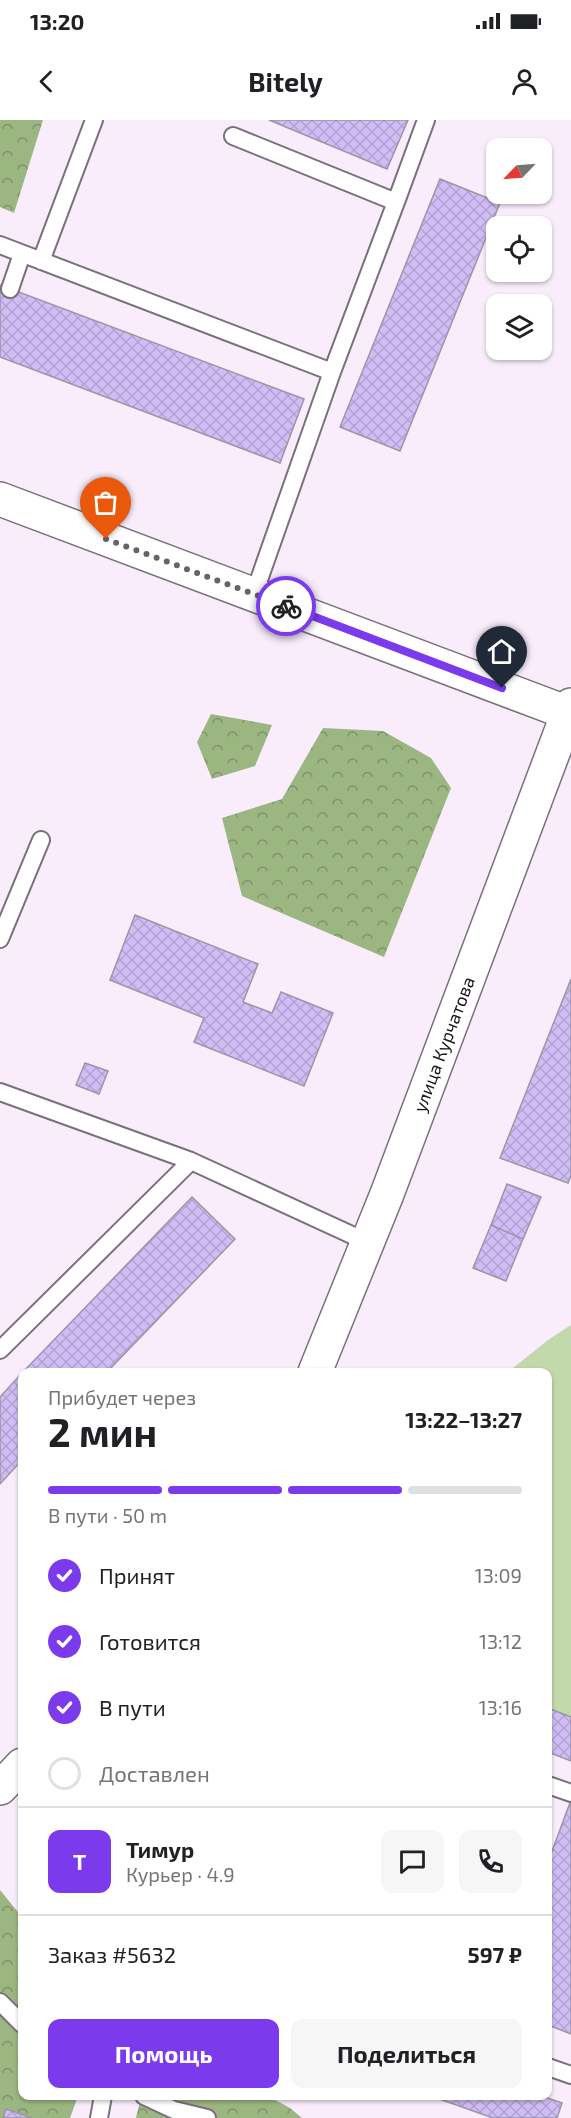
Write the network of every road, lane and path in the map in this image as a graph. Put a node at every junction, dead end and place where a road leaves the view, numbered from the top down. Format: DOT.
graph roads {
  1 [pos="94,120"];
  2 [pos="426,120"];
  3 [pos="233,136"];
  4 [pos="396,202"];
  5 [pos="0,245"];
  6 [pos="22,254"];
  7 [pos="41,261"];
  8 [pos="10,288"];
  9 [pos="332,372"];
  10 [pos="0,499"];
  11 [pos="254,594"];
  12 [pos="570,711"];
  13 [pos="41,840"];
  14 [pos="0,939"];
  15 [pos="0,1092"];
  16 [pos="191,1161"];
  17 [pos="367,1242"];
  18 [pos="0,1350"];
  19 [pos="317,1368"];
  20 [pos="18,1769"];
  21 [pos="552,1786"];
  22 [pos="0,1788"];
  23 [pos="571,1793"];
  24 [pos="0,2002"];
  25 [pos="18,2020"];
  26 [pos="552,2068"];
  27 [pos="571,2075"];
  28 [pos="102,2100"];
  29 [pos="153,2100"];
  30 [pos="99,2118"];
  31 [pos="207,2118"];
  1 -- 7 [label="lane"];
  2 -- 4 [label="lane"];
  3 -- 4 [label="lane"];
  4 -- 9 [label="lane"];
  5 -- 6 [label="lane"];
  6 -- 7 [label="lane"];
  6 -- 8 [label="lane"];
  7 -- 9 [label="lane"];
  9 -- 11 [label="lane"];
  10 -- 11 [label="street"];
  11 -- 12 [label="street"];
  12 -- 17 [label="street, улица Курчатова"];
  13 -- 14 [label="lane"];
  15 -- 16 [label="lane"];
  16 -- 17 [label="lane"];
  16 -- 18 [label="lane"];
  17 -- 19 [label="street, улица Курчатова"];
  20 -- 22 [label="street"];
  21 -- 23 [label="lane"];
  24 -- 25 [label="lane"];
  26 -- 27 [label="lane"];
  28 -- 30 [label="lane"];
  29 -- 31 [label="lane"];
}
